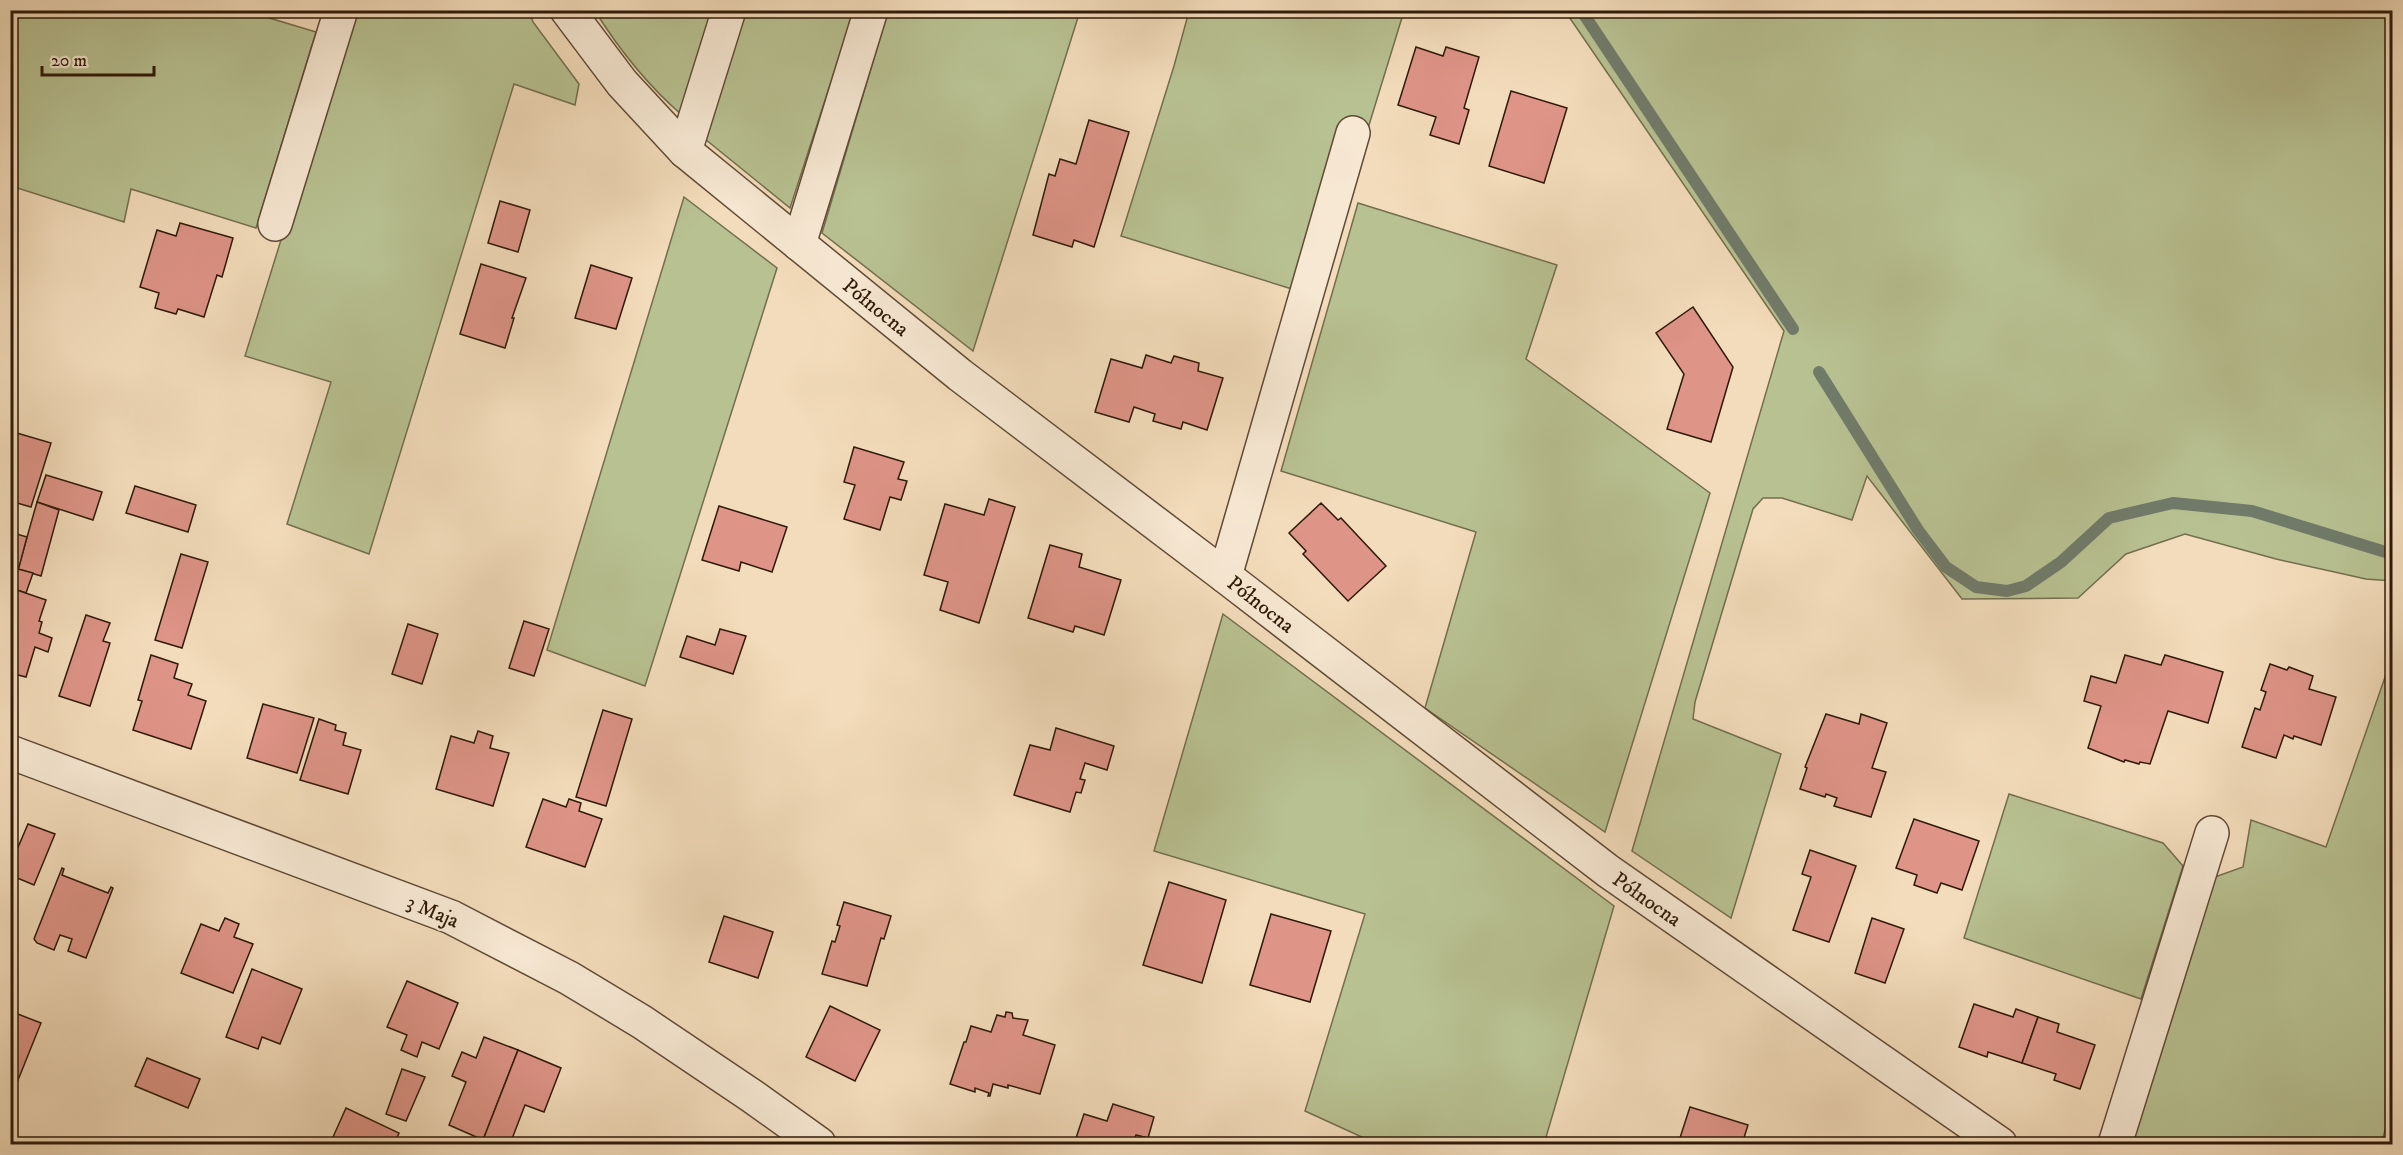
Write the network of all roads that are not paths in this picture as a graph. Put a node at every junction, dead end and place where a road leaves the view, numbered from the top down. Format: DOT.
graph roads {
  1 [pos="341,10"];
  2 [pos="567,10"];
  3 [pos="729,10"];
  4 [pos="871,10"];
  5 [pos="1353,133"];
  6 [pos="685,151"];
  7 [pos="275,224"];
  8 [pos="799,244"];
  9 [pos="1225,576"];
  10 [pos="10,752"];
  11 [pos="2212,832"];
  12 [pos="819,1144"];
  13 [pos="2000,1144"];
  14 [pos="2115,1144"];
  1 -- 7 [label="street"];
  2 -- 6 [label="street, Północna"];
  3 -- 6 [label="street"];
  4 -- 8 [label="street"];
  5 -- 9 [label="street"];
  6 -- 8 [label="street, Północna"];
  8 -- 9 [label="street, Północna"];
  9 -- 13 [label="street, Północna"];
  10 -- 12 [label="street, 3 Maja"];
  11 -- 14 [label="street"];
}
